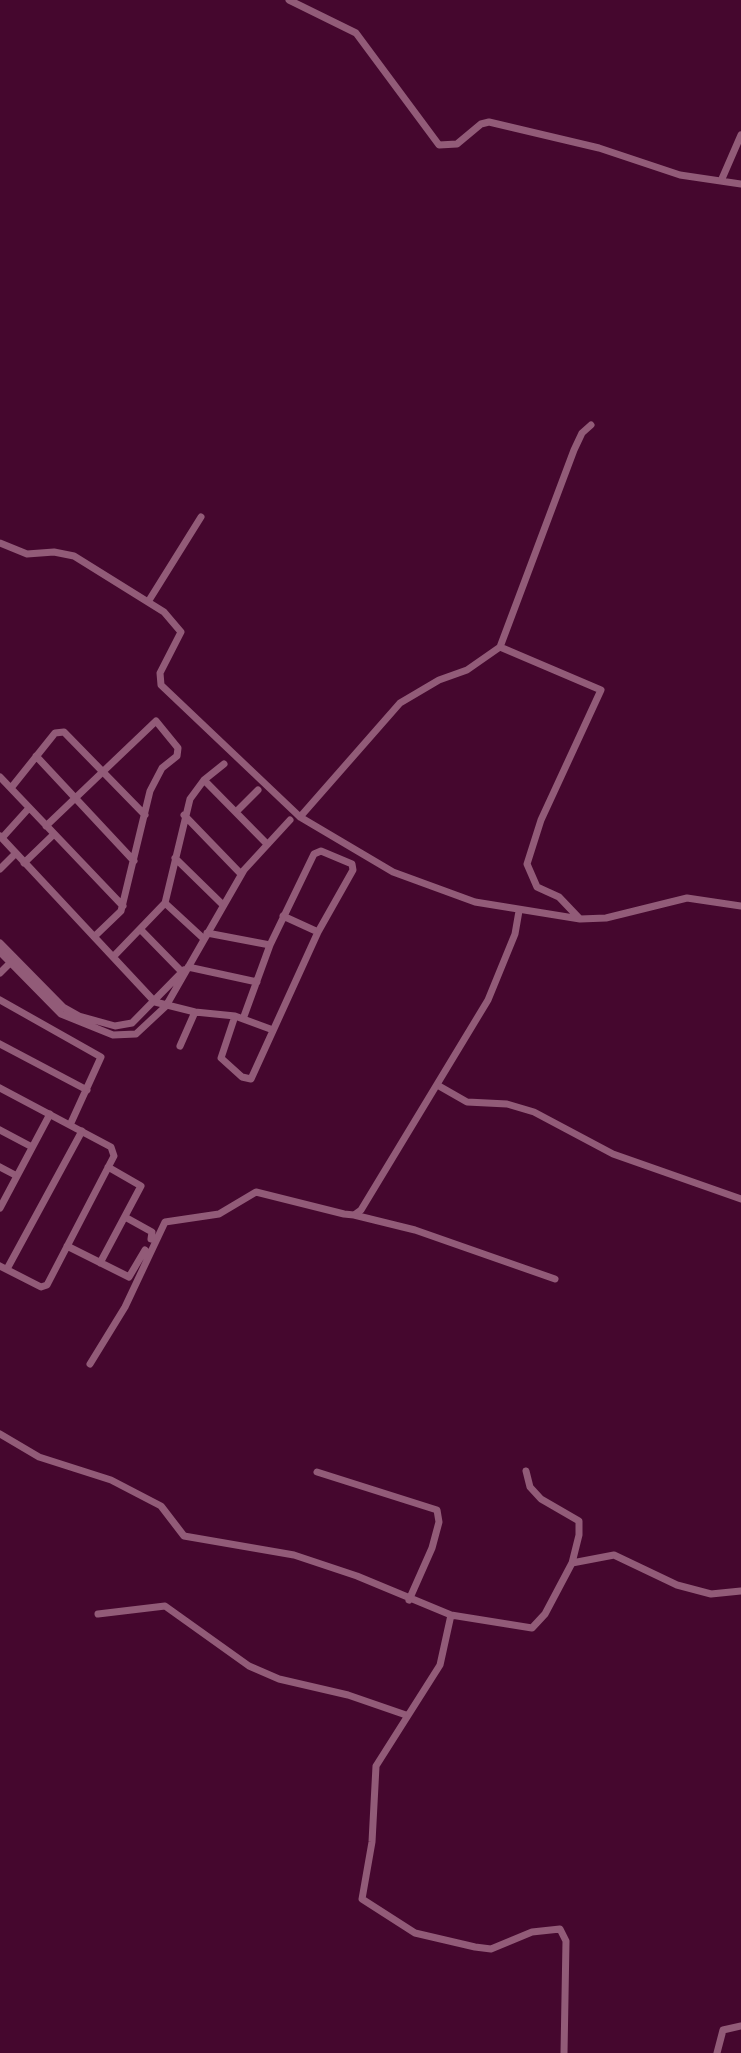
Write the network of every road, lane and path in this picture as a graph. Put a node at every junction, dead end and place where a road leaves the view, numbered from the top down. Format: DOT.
graph roads {
  1 [pos="289,0"];
  2 [pos="741,135"];
  3 [pos="721,181"];
  4 [pos="741,184"];
  5 [pos="591,425"];
  6 [pos="201,517"];
  7 [pos="0,543"];
  8 [pos="148,602"];
  9 [pos="500,647"];
  10 [pos="36,756"];
  11 [pos="224,764"];
  12 [pos="103,773"];
  13 [pos="0,777"];
  14 [pos="204,780"];
  15 [pos="11,788"];
  16 [pos="258,790"];
  17 [pos="74,799"];
  18 [pos="29,808"];
  19 [pos="236,812"];
  20 [pos="145,815"];
  21 [pos="184,815"];
  22 [pos="300,817"];
  23 [pos="290,820"];
  24 [pos="46,826"];
  25 [pos="53,835"];
  26 [pos="1,837"];
  27 [pos="267,844"];
  28 [pos="16,853"];
  29 [pos="175,858"];
  30 [pos="134,861"];
  31 [pos="24,863"];
  32 [pos="0,869"];
  33 [pos="241,874"];
  34 [pos="165,903"];
  35 [pos="222,904"];
  36 [pos="123,906"];
  37 [pos="741,906"];
  38 [pos="519,911"];
  39 [pos="283,916"];
  40 [pos="580,919"];
  41 [pos="140,929"];
  42 [pos="318,932"];
  43 [pos="95,936"];
  44 [pos="206,936"];
  45 [pos="0,943"];
  46 [pos="270,945"];
  47 [pos="0,952"];
  48 [pos="113,957"];
  49 [pos="12,961"];
  50 [pos="185,971"];
  51 [pos="0,973"];
  52 [pos="257,982"];
  53 [pos="152,999"];
  54 [pos="0,1000"];
  55 [pos="166,1006"];
  56 [pos="195,1012"];
  57 [pos="239,1018"];
  58 [pos="273,1030"];
  59 [pos="0,1044"];
  60 [pos="180,1046"];
  61 [pos="439,1086"];
  62 [pos="0,1088"];
  63 [pos="87,1090"];
  64 [pos="50,1114"];
  65 [pos="70,1125"];
  66 [pos="0,1130"];
  67 [pos="82,1131"];
  68 [pos="32,1147"];
  69 [pos="0,1167"];
  70 [pos="108,1167"];
  71 [pos="17,1176"];
  72 [pos="741,1199"];
  73 [pos="0,1208"];
  74 [pos="354,1215"];
  75 [pos="125,1217"];
  76 [pos="67,1246"];
  77 [pos="100,1263"];
  78 [pos="3,1268"];
  79 [pos="555,1279"];
  80 [pos="90,1364"];
  81 [pos="0,1434"];
  82 [pos="526,1471"];
  83 [pos="317,1472"];
  84 [pos="572,1563"];
  85 [pos="741,1591"];
  86 [pos="411,1600"];
  87 [pos="98,1614"];
  88 [pos="451,1615"];
  89 [pos="406,1715"];
  90 [pos="741,2026"];
  91 [pos="564,2053"];
  92 [pos="717,2053"];
  1 -- 3 [label="street"];
  2 -- 3 [label="street"];
  3 -- 4 [label="street"];
  5 -- 9 [label="street"];
  6 -- 8 [label="street"];
  7 -- 8 [label="street"];
  8 -- 22 [label="street"];
  9 -- 22 [label="street"];
  9 -- 40 [label="street"];
  10 -- 12 [label="street"];
  10 -- 15 [label="street"];
  10 -- 17 [label="street"];
  11 -- 14 [label="street"];
  12 -- 17 [label="street"];
  12 -- 20 [label="street"];
  12 -- 20 [label="street"];
  13 -- 15 [label="street"];
  14 -- 19 [label="street"];
  14 -- 21 [label="street"];
  15 -- 18 [label="street"];
  16 -- 19 [label="street"];
  17 -- 24 [label="street"];
  17 -- 30 [label="street"];
  18 -- 24 [label="street"];
  18 -- 26 [label="street"];
  19 -- 27 [label="street"];
  20 -- 30 [label="street"];
  21 -- 29 [label="street"];
  21 -- 33 [label="street"];
  22 -- 38 [label="street"];
  23 -- 27 [label="street"];
  24 -- 25 [label="street"];
  25 -- 31 [label="street"];
  25 -- 36 [label="street"];
  26 -- 28 [label="street"];
  27 -- 33 [label="street"];
  28 -- 31 [label="street"];
  28 -- 32 [label="street"];
  29 -- 34 [label="street"];
  29 -- 35 [label="street"];
  30 -- 36 [label="street"];
  31 -- 43 [label="street"];
  33 -- 35 [label="street"];
  34 -- 41 [label="street"];
  34 -- 44 [label="street"];
  35 -- 44 [label="street"];
  36 -- 43 [label="street"];
  37 -- 40 [label="street"];
  38 -- 40 [label="street"];
  38 -- 61 [label="street"];
  39 -- 42 [label="street"];
  39 -- 42 [label="street"];
  39 -- 46 [label="street"];
  41 -- 48 [label="street"];
  41 -- 50 [label="street"];
  42 -- 58 [label="street"];
  43 -- 48 [label="street"];
  44 -- 46 [label="street"];
  44 -- 50 [label="street"];
  45 -- 49 [label="street"];
  46 -- 52 [label="street"];
  47 -- 49 [label="street"];
  48 -- 53 [label="street"];
  49 -- 51 [label="street"];
  49 -- 53 [label="street"];
  49 -- 55 [label="street"];
  50 -- 52 [label="street"];
  50 -- 53 [label="street"];
  50 -- 55 [label="street"];
  52 -- 57 [label="street"];
  53 -- 55 [label="street"];
  54 -- 63 [label="street"];
  55 -- 56 [label="street"];
  56 -- 57 [label="street"];
  56 -- 60 [label="street"];
  57 -- 58 [label="street"];
  57 -- 58 [label="street"];
  59 -- 63 [label="street"];
  61 -- 72 [label="street"];
  61 -- 74 [label="street"];
  62 -- 64 [label="street"];
  63 -- 65 [label="street"];
  64 -- 65 [label="street"];
  64 -- 68 [label="street"];
  65 -- 67 [label="street"];
  66 -- 68 [label="street"];
  67 -- 70 [label="street"];
  67 -- 78 [label="street"];
  68 -- 71 [label="street"];
  69 -- 71 [label="street"];
  70 -- 75 [label="street"];
  70 -- 76 [label="street"];
  71 -- 73 [label="street"];
  74 -- 79 [label="street"];
  74 -- 80 [label="street"];
  75 -- 77 [label="street"];
  75 -- 77 [label="street"];
  76 -- 77 [label="street"];
  76 -- 78 [label="street"];
  81 -- 86 [label="street"];
  82 -- 84 [label="street"];
  83 -- 86 [label="street"];
  84 -- 85 [label="street"];
  84 -- 88 [label="street"];
  86 -- 88 [label="street"];
  87 -- 89 [label="street"];
  88 -- 89 [label="street"];
  89 -- 91 [label="street"];
  90 -- 92 [label="street"];
}
